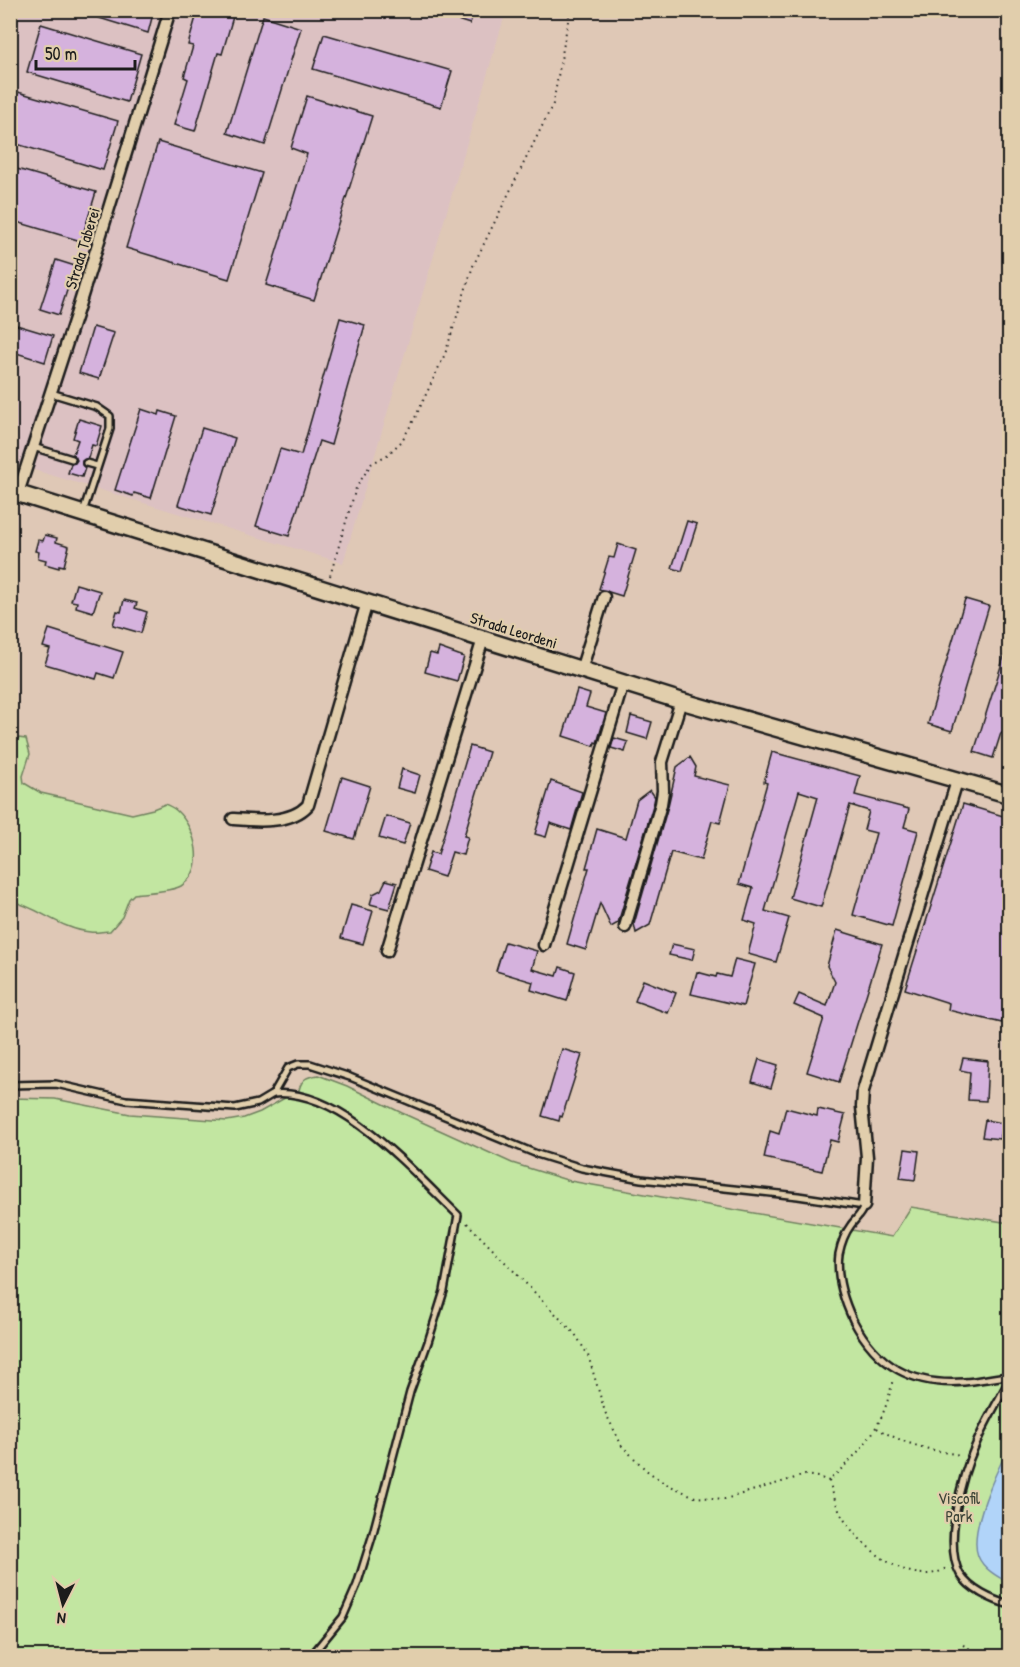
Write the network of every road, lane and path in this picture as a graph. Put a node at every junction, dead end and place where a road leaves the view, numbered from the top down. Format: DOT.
graph roads {
  1 [pos="170,10"];
  2 [pos="570,10"];
  3 [pos="51,393"];
  4 [pos="33,447"];
  5 [pos="72,459"];
  6 [pos="86,463"];
  7 [pos="98,466"];
  8 [pos="14,492"];
  9 [pos="82,513"];
  10 [pos="326,590"];
  11 [pos="604,597"];
  12 [pos="367,602"];
  13 [pos="483,639"];
  14 [pos="581,670"];
  15 [pos="623,683"];
  16 [pos="681,701"];
  17 [pos="957,781"];
  18 [pos="1010,795"];
  19 [pos="233,819"];
  20 [pos="625,927"];
  21 [pos="544,945"];
  22 [pos="387,951"];
  23 [pos="10,1085"];
  24 [pos="273,1094"];
  25 [pos="864,1206"];
  26 [pos="458,1215"];
  27 [pos="894,1369"];
  28 [pos="1010,1377"];
  29 [pos="876,1428"];
  30 [pos="971,1456"];
  31 [pos="829,1481"];
  32 [pos="955,1562"];
  33 [pos="1010,1605"];
  34 [pos="963,1646"];
  35 [pos="311,1656"];
  36 [pos="983,1656"];
  1 -- 3 [label="street, Strada Taberei"];
  2 -- 10 [label="path"];
  3 -- 4 [label="street, Strada Taberei"];
  3 -- 7 [label="lane"];
  4 -- 5 [label="lane"];
  4 -- 8 [label="street, Strada Taberei"];
  6 -- 7 [label="lane"];
  7 -- 9 [label="lane"];
  8 -- 9 [label="main road, Strada Leordeni"];
  9 -- 10 [label="main road, Strada Leordeni"];
  10 -- 12 [label="main road, Strada Leordeni"];
  11 -- 14 [label="street"];
  12 -- 13 [label="main road, Strada Leordeni"];
  12 -- 19 [label="street"];
  13 -- 14 [label="main road, Strada Leordeni"];
  13 -- 22 [label="street"];
  14 -- 15 [label="main road, Strada Leordeni"];
  15 -- 16 [label="main road, Strada Leordeni"];
  15 -- 21 [label="street"];
  16 -- 17 [label="main road, Strada Leordeni"];
  16 -- 20 [label="street"];
  17 -- 18 [label="main road, Strada Leordeni"];
  17 -- 25 [label="street"];
  23 -- 24 [label="lane"];
  24 -- 25 [label="lane"];
  24 -- 26 [label="lane"];
  25 -- 27 [label="lane"];
  26 -- 31 [label="path"];
  26 -- 35 [label="lane"];
  27 -- 28 [label="lane"];
  27 -- 29 [label="path"];
  28 -- 30 [label="lane"];
  29 -- 30 [label="path"];
  29 -- 31 [label="path"];
  30 -- 32 [label="lane"];
  31 -- 32 [label="path"];
  32 -- 33 [label="lane"];
  34 -- 36 [label="path"];
}
